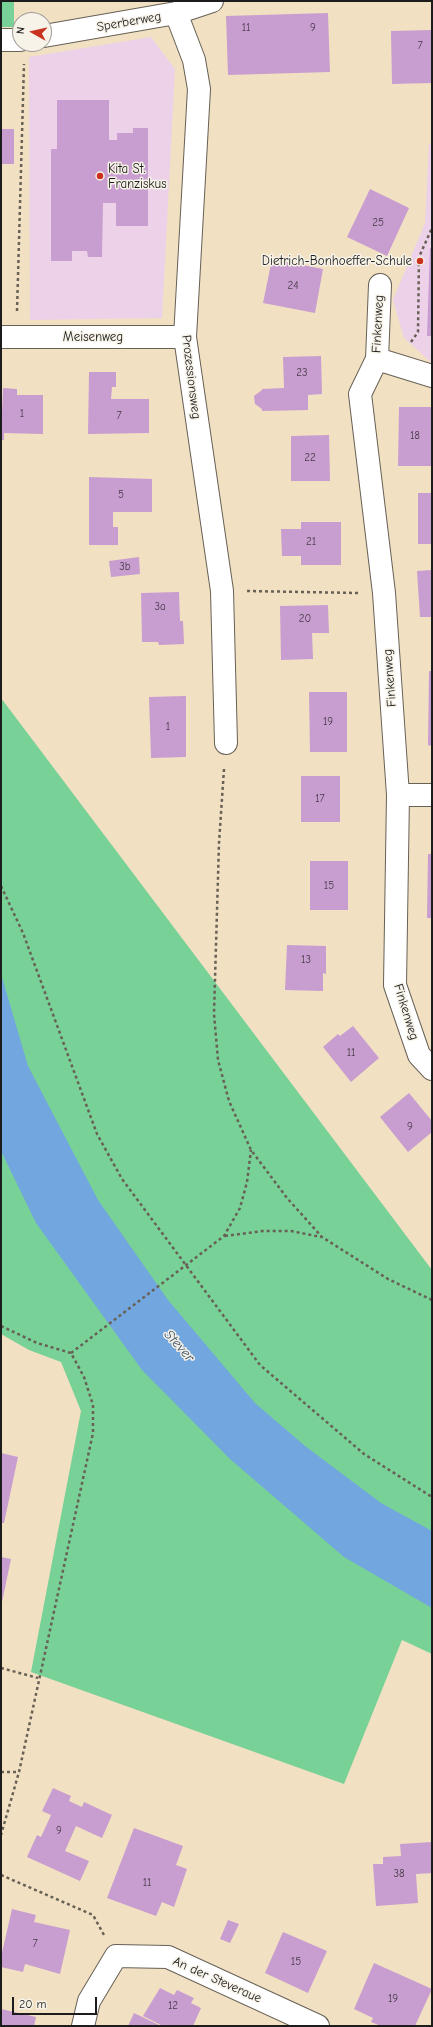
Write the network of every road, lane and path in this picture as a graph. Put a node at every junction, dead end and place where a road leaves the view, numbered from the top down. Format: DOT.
graph roads {
  1 [pos="212,1"];
  2 [pos="176,14"];
  3 [pos="52,35"];
  4 [pos="1,40"];
  5 [pos="12,45"];
  6 [pos="22,52"];
  7 [pos="432,228"];
  8 [pos="380,285"];
  9 [pos="9,337"];
  10 [pos="185,337"];
  11 [pos="410,344"];
  12 [pos="377,359"];
  13 [pos="432,376"];
  14 [pos="222,591"];
  15 [pos="384,593"];
  16 [pos="226,743"];
  17 [pos="398,795"];
  18 [pos="432,795"];
  19 [pos="1,886"];
  20 [pos="432,1069"];
  21 [pos="251,1150"];
  22 [pos="224,1236"];
  23 [pos="322,1237"];
  24 [pos="186,1266"];
  25 [pos="432,1300"];
  26 [pos="1,1326"];
  27 [pos="71,1353"];
  28 [pos="432,1497"];
  29 [pos="1,1668"];
  30 [pos="38,1678"];
  31 [pos="1,1772"];
  32 [pos="19,1772"];
  33 [pos="1,1835"];
  34 [pos="1,1875"];
  35 [pos="116,1956"];
  36 [pos="83,2026"];
  37 [pos="318,2026"];
  1 -- 2 [label="street, Sperberweg"];
  2 -- 3 [label="street, Sperberweg"];
  2 -- 10 [label="street, Prozessionsweg"];
  4 -- 5 [label="street"];
  6 -- 9 [label="path"];
  7 -- 11 [label="path"];
  8 -- 12 [label="street, Finkenweg"];
  9 -- 10 [label="street, Meisenweg"];
  10 -- 14 [label="street, Prozessionsweg"];
  12 -- 13 [label="street"];
  12 -- 15 [label="street, Finkenweg"];
  14 -- 15 [label="path"];
  14 -- 16 [label="street, Prozessionsweg"];
  15 -- 17 [label="street, Finkenweg"];
  16 -- 21 [label="path"];
  17 -- 18 [label="street"];
  17 -- 20 [label="street, Finkenweg"];
  19 -- 24 [label="path"];
  21 -- 22 [label="path"];
  21 -- 23 [label="path"];
  22 -- 23 [label="path"];
  22 -- 24 [label="path"];
  23 -- 25 [label="path"];
  24 -- 27 [label="path"];
  24 -- 28 [label="path"];
  26 -- 27 [label="path"];
  27 -- 30 [label="path"];
  29 -- 30 [label="path"];
  30 -- 32 [label="path"];
  31 -- 32 [label="path"];
  32 -- 33 [label="path"];
  34 -- 35 [label="path"];
  35 -- 36 [label="street"];
  35 -- 37 [label="street, An der Steveraue"];
}
